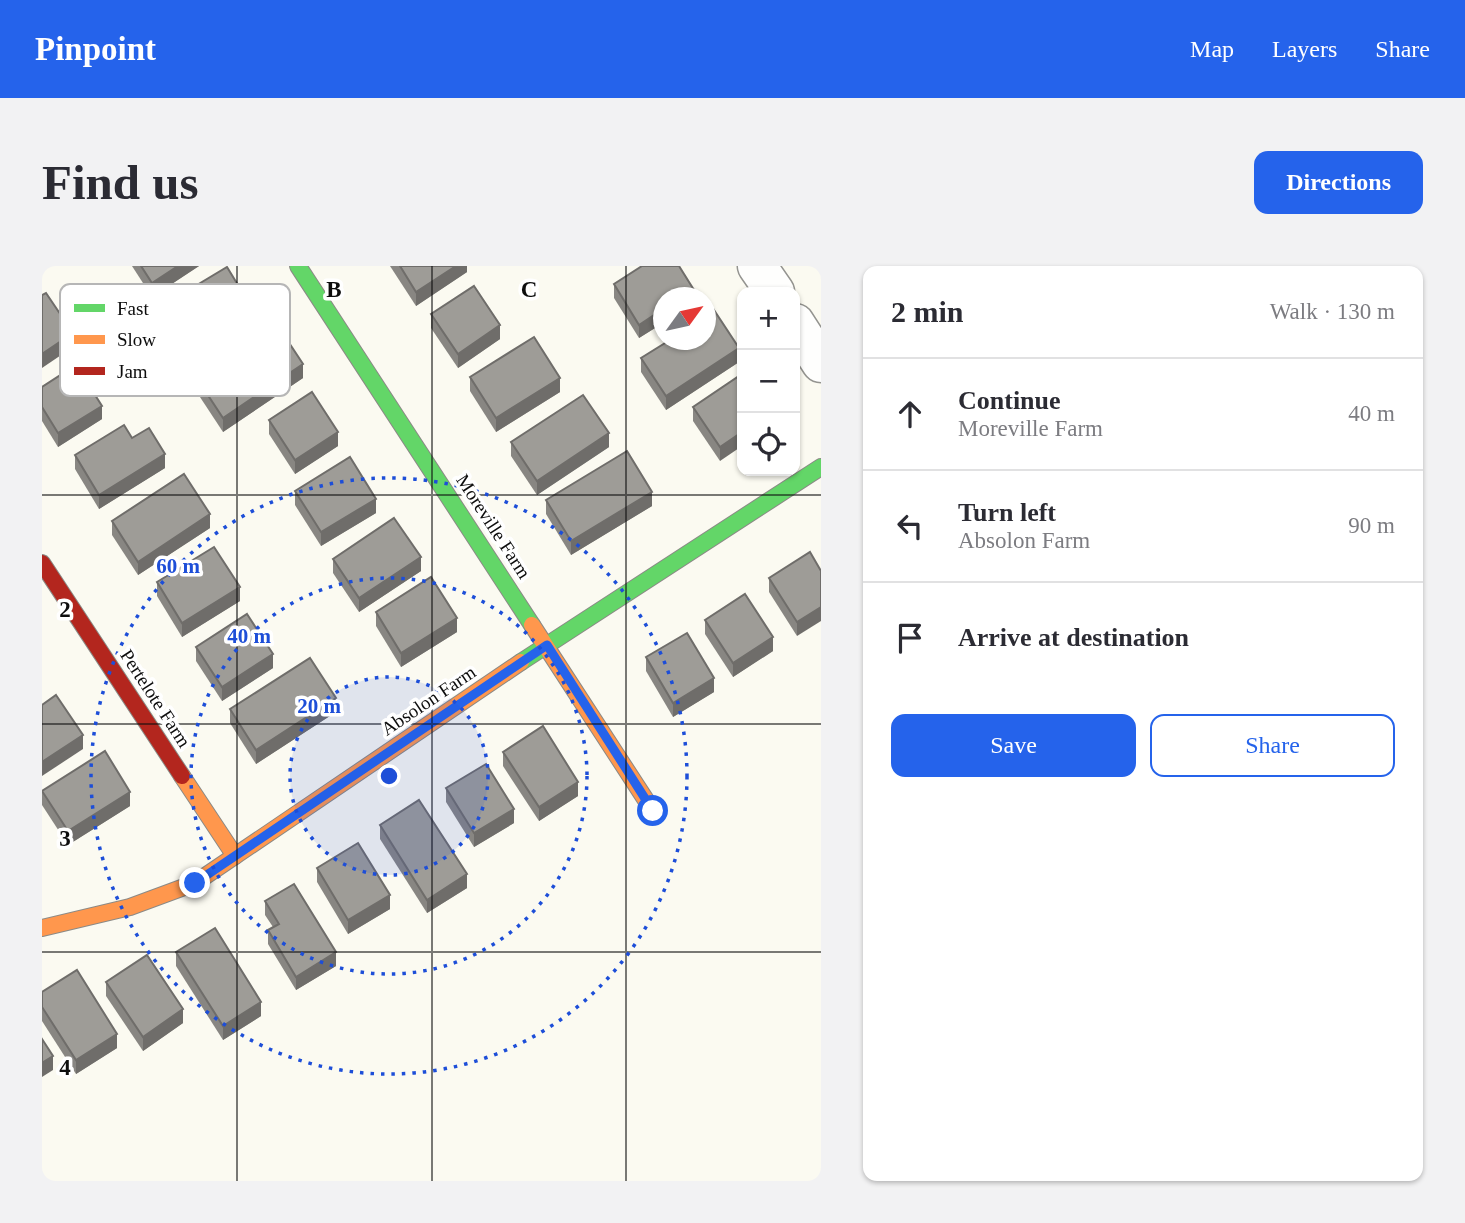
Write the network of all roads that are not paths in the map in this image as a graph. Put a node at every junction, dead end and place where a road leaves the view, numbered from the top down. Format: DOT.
graph roads {
  1 [pos="298,266"];
  2 [pos="757,266"];
  3 [pos="772,287"];
  4 [pos="800,331"];
  5 [pos="821,363"];
  6 [pos="821,467"];
  7 [pos="42,563"];
  8 [pos="547,645"];
  9 [pos="653,811"];
  10 [pos="235,856"];
  11 [pos="42,928"];
  1 -- 8 [label="street, Moreville Farm"];
  2 -- 3 [label="street"];
  4 -- 5 [label="street"];
  6 -- 8 [label="street, Absolon Farm"];
  7 -- 10 [label="street, Pertelote Farm"];
  8 -- 9 [label="street, Moreville Farm"];
  8 -- 10 [label="street, Absolon Farm"];
  10 -- 11 [label="street, Absolon Farm"];
}
